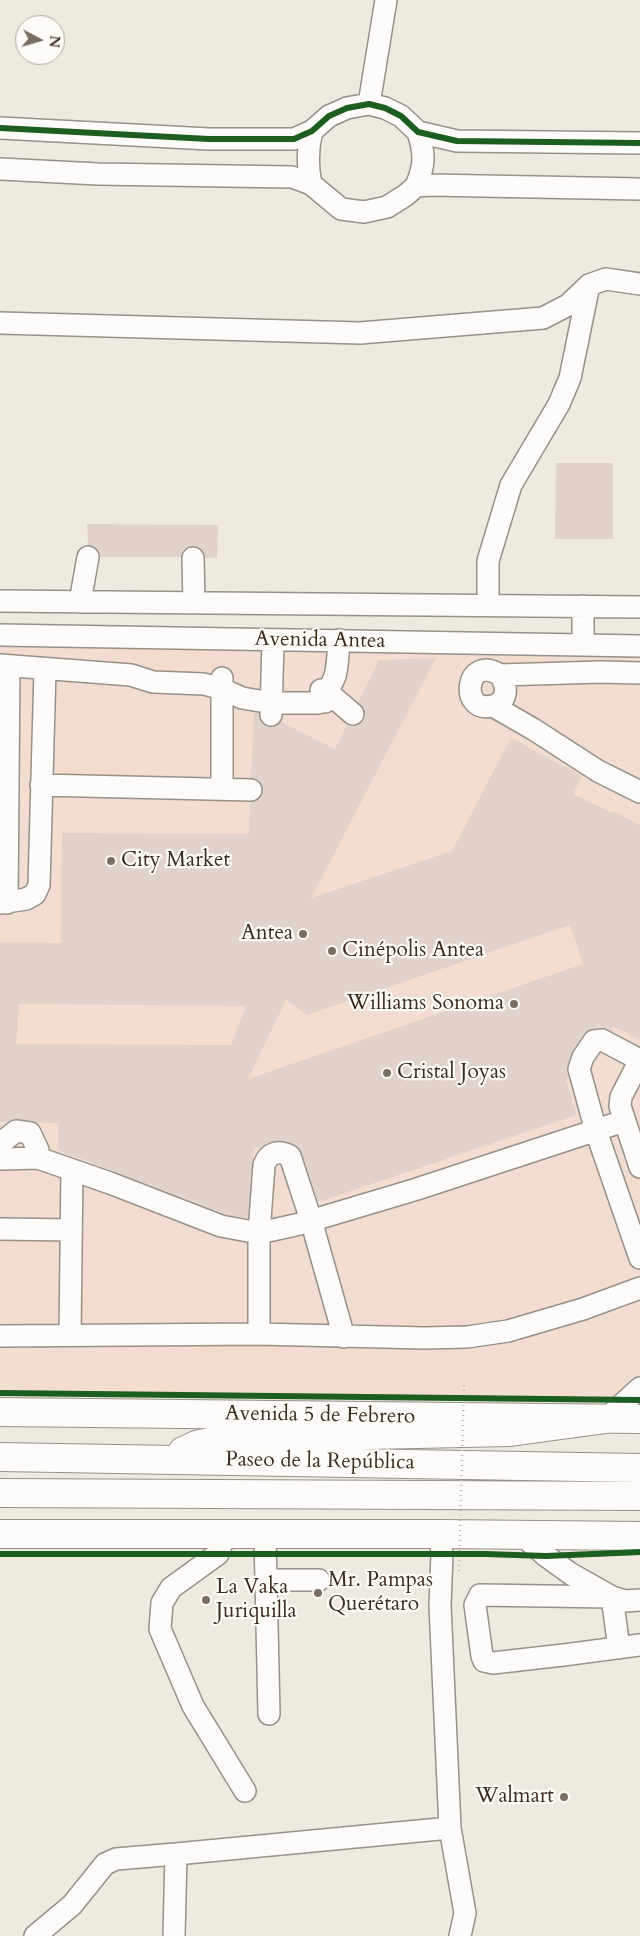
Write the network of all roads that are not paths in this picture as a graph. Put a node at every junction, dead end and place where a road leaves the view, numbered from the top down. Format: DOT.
graph roads {
  1 [pos="386,0"];
  2 [pos="369,104"];
  3 [pos="0,128"];
  4 [pos="312,131"];
  5 [pos="418,132"];
  6 [pos="640,143"];
  7 [pos="0,169"];
  8 [pos="310,184"];
  9 [pos="416,186"];
  10 [pos="640,189"];
  11 [pos="640,284"];
  12 [pos="589,285"];
  13 [pos="0,323"];
  14 [pos="88,557"];
  15 [pos="193,558"];
  16 [pos="0,601"];
  17 [pos="80,602"];
  18 [pos="194,603"];
  19 [pos="488,605"];
  20 [pos="583,606"];
  21 [pos="640,606"];
  22 [pos="0,635"];
  23 [pos="273,640"];
  24 [pos="340,640"];
  25 [pos="583,645"];
  26 [pos="640,646"];
  27 [pos="4,666"];
  28 [pos="45,670"];
  29 [pos="640,673"];
  30 [pos="500,675"];
  31 [pos="222,683"];
  32 [pos="327,697"];
  33 [pos="271,704"];
  34 [pos="493,706"];
  35 [pos="353,714"];
  36 [pos="41,785"];
  37 [pos="222,788"];
  38 [pos="251,790"];
  39 [pos="640,792"];
  40 [pos="4,903"];
  41 [pos="640,1060"];
  42 [pos="624,1121"];
  43 [pos="596,1130"];
  44 [pos="0,1146"];
  45 [pos="38,1158"];
  46 [pos="0,1159"];
  47 [pos="640,1167"];
  48 [pos="72,1170"];
  49 [pos="311,1220"];
  50 [pos="0,1229"];
  51 [pos="72,1230"];
  52 [pos="259,1233"];
  53 [pos="640,1258"];
  54 [pos="640,1288"];
  55 [pos="259,1334"];
  56 [pos="0,1336"];
  57 [pos="70,1336"];
  58 [pos="344,1337"];
  59 [pos="640,1388"];
  60 [pos="0,1412"];
  61 [pos="606,1419"];
  62 [pos="640,1419"];
  63 [pos="0,1457"];
  64 [pos="169,1459"];
  65 [pos="640,1468"];
  66 [pos="0,1492"];
  67 [pos="640,1496"];
  68 [pos="0,1534"];
  69 [pos="225,1535"];
  70 [pos="266,1535"];
  71 [pos="522,1535"];
  72 [pos="640,1536"];
  73 [pos="441,1544"];
  74 [pos="266,1580"];
  75 [pos="318,1580"];
  76 [pos="626,1599"];
  77 [pos="640,1615"];
  78 [pos="640,1645"];
  79 [pos="619,1648"];
  80 [pos="269,1714"];
  81 [pos="245,1791"];
  82 [pos="450,1828"];
  83 [pos="176,1854"];
  84 [pos="35,1936"];
  85 [pos="174,1936"];
  86 [pos="460,1936"];
  1 -- 2 [label="street"];
  2 -- 4 [label="street"];
  2 -- 5 [label="street"];
  3 -- 4 [label="street"];
  4 -- 8 [label="street"];
  5 -- 6 [label="street"];
  5 -- 9 [label="street"];
  7 -- 8 [label="street"];
  8 -- 9 [label="street"];
  9 -- 10 [label="street"];
  11 -- 12 [label="street"];
  12 -- 13 [label="street"];
  12 -- 19 [label="street"];
  14 -- 17 [label="street"];
  15 -- 18 [label="street"];
  16 -- 17 [label="street, Avenida Antea"];
  17 -- 18 [label="street, Avenida Antea"];
  18 -- 19 [label="street, Avenida Antea"];
  19 -- 20 [label="street, Avenida Antea"];
  20 -- 21 [label="street, Avenida Antea"];
  20 -- 25 [label="street"];
  22 -- 23 [label="street, Avenida Antea"];
  23 -- 24 [label="street, Avenida Antea"];
  23 -- 33 [label="street"];
  24 -- 25 [label="street, Avenida Antea"];
  24 -- 32 [label="street"];
  25 -- 26 [label="street, Avenida Antea"];
  27 -- 28 [label="street"];
  27 -- 40 [label="street"];
  28 -- 31 [label="street"];
  28 -- 36 [label="street"];
  29 -- 30 [label="street"];
  30 -- 34 [label="street"];
  30 -- 34 [label="street"];
  31 -- 33 [label="street"];
  31 -- 37 [label="street"];
  32 -- 33 [label="street"];
  32 -- 35 [label="street"];
  34 -- 39 [label="street"];
  36 -- 37 [label="street"];
  36 -- 40 [label="street"];
  37 -- 38 [label="street"];
  41 -- 42 [label="street"];
  41 -- 43 [label="street"];
  42 -- 43 [label="street"];
  42 -- 47 [label="street"];
  43 -- 49 [label="street"];
  43 -- 53 [label="street"];
  44 -- 45 [label="street"];
  45 -- 46 [label="street"];
  45 -- 48 [label="street"];
  48 -- 51 [label="street"];
  48 -- 52 [label="street"];
  49 -- 52 [label="street"];
  49 -- 52 [label="street"];
  49 -- 58 [label="street"];
  50 -- 51 [label="street"];
  51 -- 57 [label="street"];
  52 -- 55 [label="street"];
  54 -- 58 [label="street"];
  55 -- 57 [label="street"];
  55 -- 58 [label="street"];
  56 -- 57 [label="street"];
  59 -- 61 [label="street"];
  60 -- 61 [label="main road, Avenida 5 de Febrero"];
  61 -- 62 [label="main road, Avenida 5 de Febrero"];
  61 -- 64 [label="main road"];
  63 -- 64 [label="main road, Paseo de la República"];
  64 -- 65 [label="main road, Paseo de la República"];
  66 -- 67 [label="main road, Paseo de la República"];
  68 -- 69 [label="main road"];
  69 -- 70 [label="main road"];
  69 -- 81 [label="street"];
  70 -- 73 [label="main road"];
  70 -- 74 [label="street"];
  71 -- 72 [label="main road"];
  71 -- 73 [label="main road"];
  71 -- 76 [label="street"];
  73 -- 82 [label="street"];
  74 -- 75 [label="street"];
  74 -- 80 [label="street"];
  76 -- 77 [label="street"];
  76 -- 79 [label="street"];
  76 -- 79 [label="street"];
  78 -- 79 [label="street"];
  82 -- 83 [label="street"];
  82 -- 86 [label="street"];
  83 -- 84 [label="street"];
  83 -- 85 [label="street"];
}
